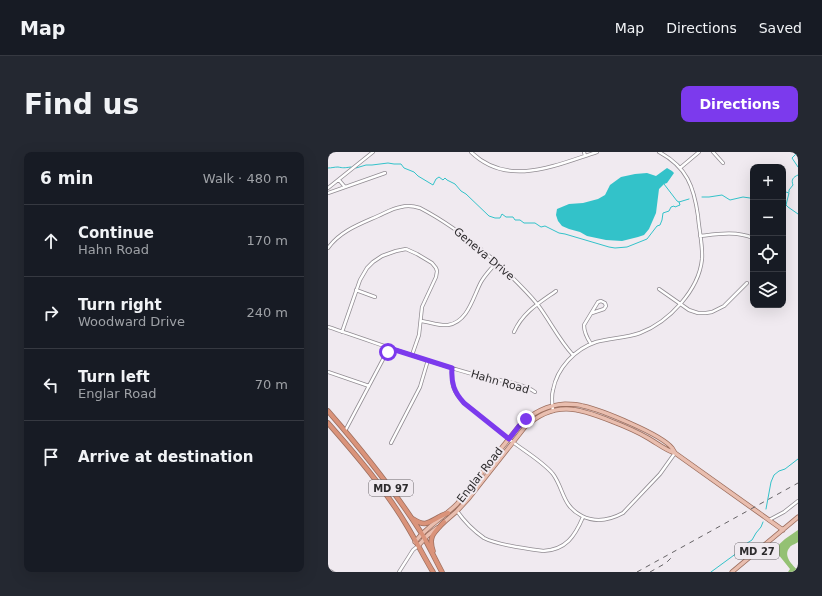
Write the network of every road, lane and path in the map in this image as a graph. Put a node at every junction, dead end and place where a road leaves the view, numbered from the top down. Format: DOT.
graph roads {
  1 [pos="373,152"];
  2 [pos="471,152"];
  3 [pos="584,152"];
  4 [pos="597,152"];
  5 [pos="659,152"];
  6 [pos="699,152"];
  7 [pos="713,152"];
  8 [pos="585,156"];
  9 [pos="723,163"];
  10 [pos="680,168"];
  11 [pos="386,173"];
  12 [pos="339,180"];
  13 [pos="345,187"];
  14 [pos="328,188"];
  15 [pos="328,193"];
  16 [pos="700,236"];
  17 [pos="750,237"];
  18 [pos="328,248"];
  19 [pos="496,263"];
  20 [pos="747,283"];
  21 [pos="659,289"];
  22 [pos="356,290"];
  23 [pos="556,291"];
  24 [pos="375,296"];
  25 [pos="537,304"];
  26 [pos="680,304"];
  27 [pos="592,313"];
  28 [pos="421,321"];
  29 [pos="328,327"];
  30 [pos="342,332"];
  31 [pos="514,332"];
  32 [pos="591,344"];
  33 [pos="389,348"];
  34 [pos="412,355"];
  35 [pos="573,356"];
  36 [pos="428,360"];
  37 [pos="452,368"];
  38 [pos="328,372"];
  39 [pos="369,386"];
  40 [pos="535,392"];
  41 [pos="553,406"];
  42 [pos="553,411"];
  43 [pos="328,412"];
  44 [pos="328,423"];
  45 [pos="345,431"];
  46 [pos="509,439"];
  47 [pos="512,442"];
  48 [pos="391,443"];
  49 [pos="675,453"];
  50 [pos="798,501"];
  51 [pos="457,511"];
  52 [pos="408,513"];
  53 [pos="448,513"];
  54 [pos="583,517"];
  55 [pos="798,518"];
  56 [pos="769,520"];
  57 [pos="444,522"];
  58 [pos="783,530"];
  59 [pos="423,536"];
  60 [pos="416,544"];
  61 [pos="437,563"];
  62 [pos="328,570"];
  63 [pos="332,572"];
  64 [pos="399,572"];
  65 [pos="433,572"];
  66 [pos="442,572"];
  67 [pos="732,572"];
  1 -- 12 [label="street"];
  2 -- 8 [label="street"];
  3 -- 8 [label="street"];
  4 -- 8 [label="street"];
  5 -- 10 [label="street"];
  6 -- 10 [label="street"];
  7 -- 9 [label="street"];
  10 -- 16 [label="street"];
  11 -- 13 [label="street"];
  12 -- 13 [label="street"];
  12 -- 14 [label="street"];
  13 -- 15 [label="street"];
  16 -- 17 [label="street"];
  16 -- 26 [label="street"];
  18 -- 19 [label="street, Geneva Drive"];
  19 -- 25 [label="street, Geneva Drive"];
  19 -- 28 [label="street"];
  20 -- 26 [label="street"];
  21 -- 26 [label="street"];
  22 -- 24 [label="street"];
  22 -- 28 [label="street"];
  22 -- 30 [label="street"];
  23 -- 25 [label="street"];
  25 -- 31 [label="street"];
  25 -- 35 [label="street, Geneva Drive"];
  26 -- 32 [label="street"];
  27 -- 27 [label="street"];
  27 -- 32 [label="street"];
  28 -- 34 [label="street"];
  29 -- 30 [label="street, Hahn Road"];
  30 -- 33 [label="street, Hahn Road"];
  32 -- 35 [label="street"];
  33 -- 34 [label="street, Hahn Road"];
  33 -- 39 [label="street"];
  34 -- 36 [label="street, Hahn Road"];
  35 -- 41 [label="street"];
  36 -- 37 [label="street, Hahn Road"];
  36 -- 48 [label="street"];
  37 -- 40 [label="street, Hahn Road"];
  37 -- 46 [label="street"];
  38 -- 39 [label="street"];
  39 -- 45 [label="street"];
  41 -- 42 [label="street"];
  41 -- 46 [label="main road, Englar Road"];
  41 -- 49 [label="main road"];
  42 -- 47 [label="main road, Englar Road"];
  42 -- 49 [label="main road"];
  43 -- 45 [label="highway, MD 97"];
  44 -- 60 [label="highway, MD 97"];
  45 -- 52 [label="highway, MD 97"];
  46 -- 47 [label="street"];
  46 -- 53 [label="main road, Englar Road"];
  47 -- 51 [label="main road, Englar Road"];
  47 -- 54 [label="street"];
  49 -- 54 [label="street"];
  49 -- 56 [label="main road"];
  50 -- 56 [label="street"];
  51 -- 54 [label="street"];
  51 -- 57 [label="main road, Englar Road"];
  52 -- 53 [label="highway"];
  52 -- 59 [label="highway, MD 97"];
  53 -- 59 [label="main road, Englar Road"];
  55 -- 58 [label="main road, MD 27"];
  56 -- 58 [label="main road"];
  57 -- 59 [label="main road, Englar Road"];
  57 -- 61 [label="highway"];
  58 -- 67 [label="main road, MD 27"];
  59 -- 60 [label="main road, Englar Road"];
  59 -- 61 [label="highway, MD 97"];
  60 -- 64 [label="street, Englar Road"];
  60 -- 65 [label="highway, MD 97"];
  61 -- 66 [label="highway, MD 97"];
  62 -- 63 [label="street"];
}
